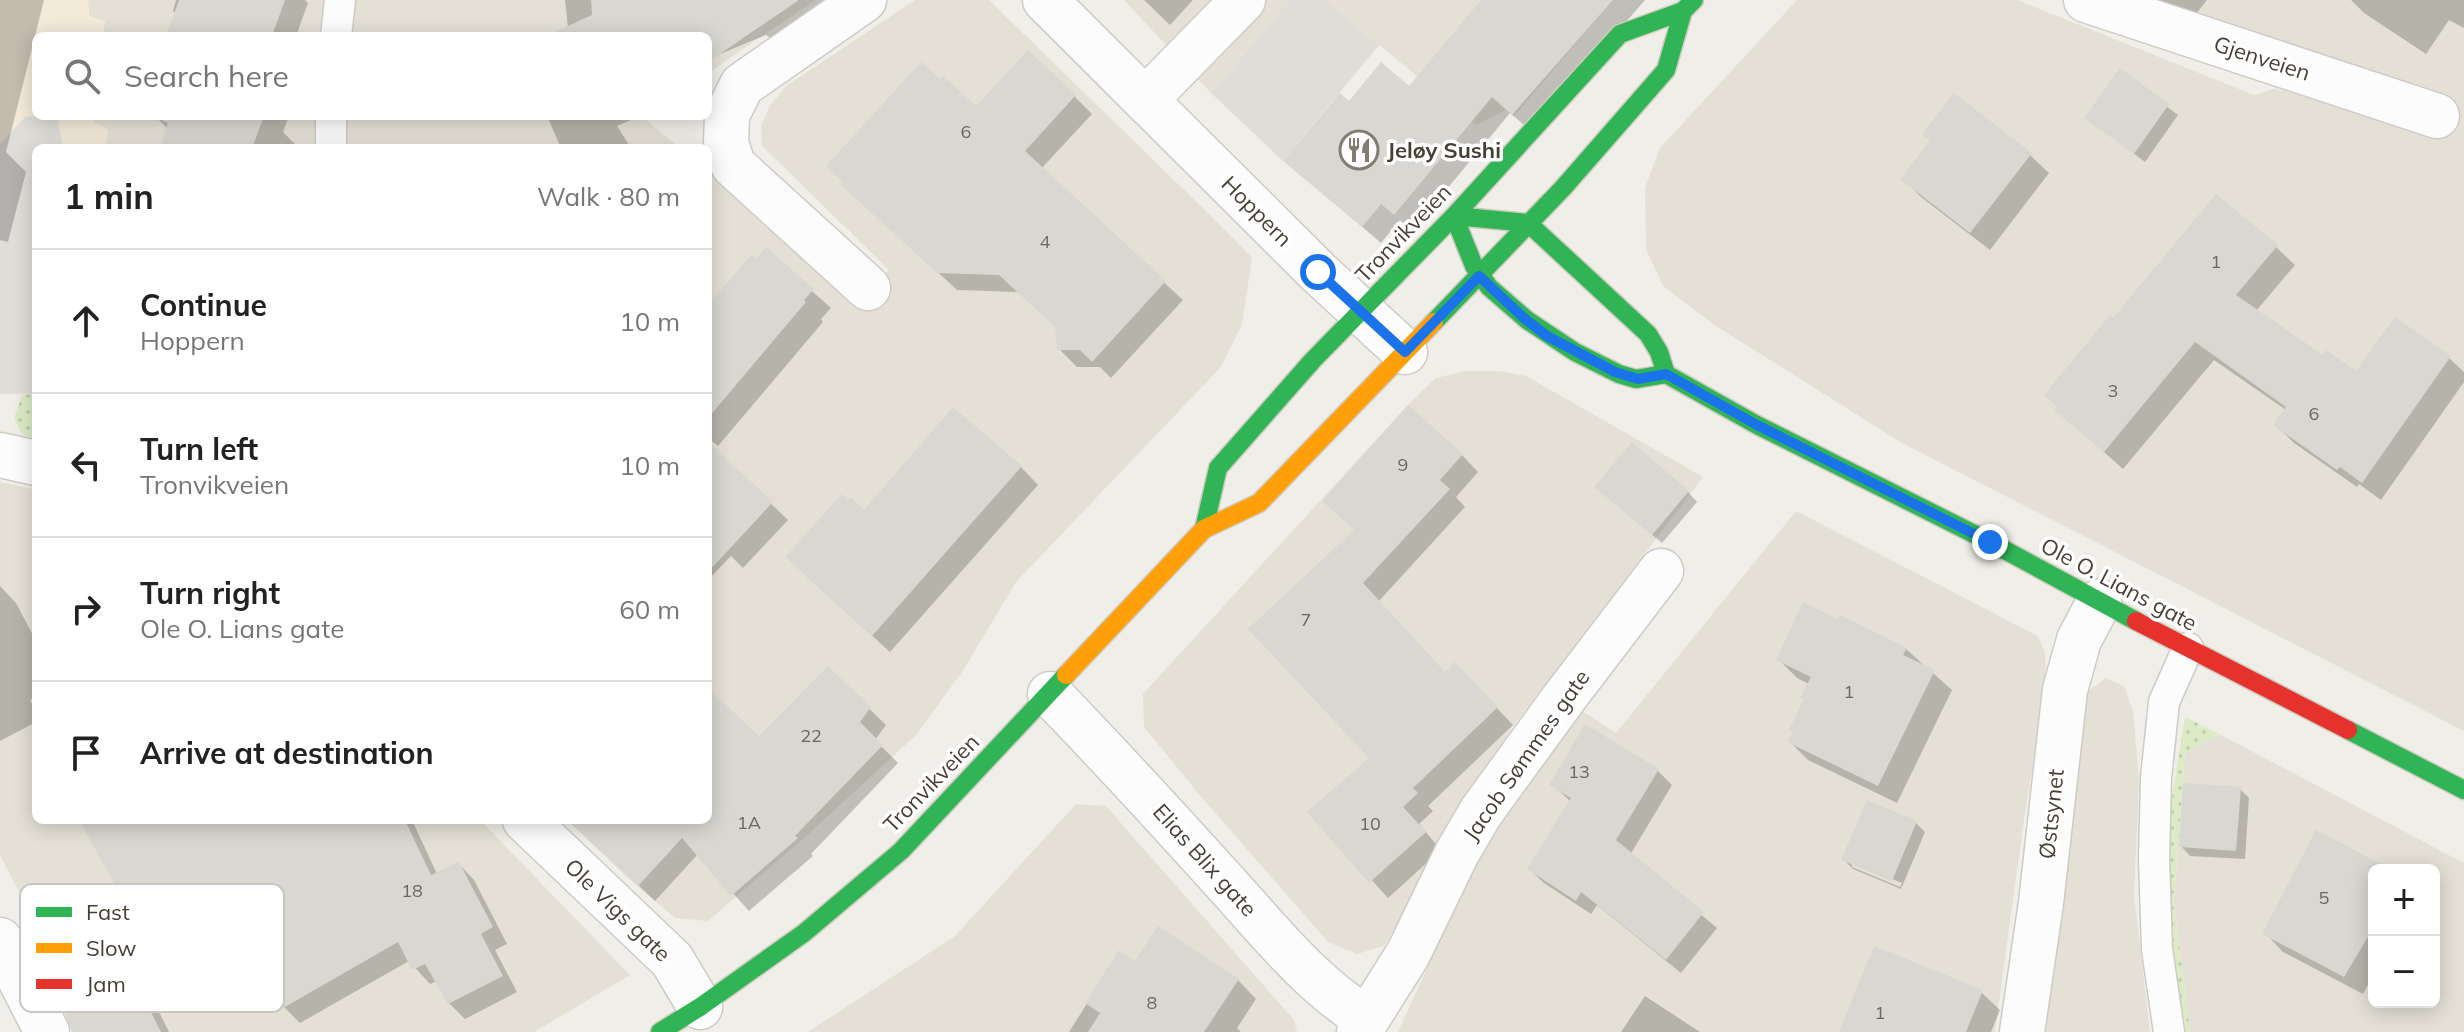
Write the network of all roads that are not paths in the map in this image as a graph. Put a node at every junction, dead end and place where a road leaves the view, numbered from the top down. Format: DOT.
graph roads {
  1 [pos="340,0"];
  2 [pos="864,0"];
  3 [pos="1045,0"];
  4 [pos="1243,0"];
  5 [pos="2086,0"];
  6 [pos="1688,6"];
  7 [pos="336,32"];
  8 [pos="1146,99"];
  9 [pos="2437,116"];
  10 [pos="331,120"];
  11 [pos="331,144"];
  12 [pos="1454,216"];
  13 [pos="1528,223"];
  14 [pos="1479,276"];
  15 [pos="868,288"];
  16 [pos="1359,313"];
  17 [pos="1405,352"];
  18 [pos="1666,374"];
  19 [pos="0,455"];
  20 [pos="32,462"];
  21 [pos="1204,529"];
  22 [pos="1661,571"];
  23 [pos="2099,602"];
  24 [pos="2188,648"];
  25 [pos="1050,694"];
  26 [pos="2464,790"];
  27 [pos="529,824"];
  28 [pos="0,940"];
  29 [pos="20,979"];
  30 [pos="37,1012"];
  31 [pos="699,1020"];
  32 [pos="1363,1025"];
  33 [pos="47,1032"];
  34 [pos="660,1032"];
  35 [pos="2022,1032"];
  36 [pos="2169,1032"];
  1 -- 7 [label="lane"];
  2 -- 15 [label="street"];
  3 -- 8 [label="street, Hoppern"];
  4 -- 8 [label="street"];
  5 -- 9 [label="street, Gjenveien"];
  6 -- 12 [label="main road, Tronvikveien"];
  6 -- 13 [label="main road, Tronvikveien"];
  8 -- 16 [label="street, Hoppern"];
  10 -- 11 [label="lane"];
  12 -- 13 [label="main road"];
  12 -- 14 [label="main road"];
  12 -- 16 [label="main road, Tronvikveien"];
  13 -- 14 [label="main road, Tronvikveien"];
  13 -- 18 [label="main road"];
  14 -- 17 [label="main road, Tronvikveien"];
  14 -- 18 [label="main road"];
  16 -- 17 [label="street, Hoppern"];
  16 -- 21 [label="main road, Tronvikveien"];
  17 -- 21 [label="main road, Tronvikveien"];
  18 -- 23 [label="main road, Ole O. Lians gate"];
  19 -- 20 [label="street"];
  21 -- 25 [label="main road, Tronvikveien"];
  22 -- 32 [label="street, Jacob Sømmes gate"];
  23 -- 24 [label="main road, Ole O. Lians gate"];
  23 -- 35 [label="street, Østsynet"];
  24 -- 26 [label="main road, Ole O. Lians gate"];
  24 -- 36 [label="lane"];
  25 -- 31 [label="main road, Tronvikveien"];
  25 -- 32 [label="street, Elias Blix gate"];
  27 -- 31 [label="street, Ole Vigs gate"];
  28 -- 29 [label="street"];
  30 -- 33 [label="street"];
  31 -- 34 [label="main road, Tronvikveien"];
}
